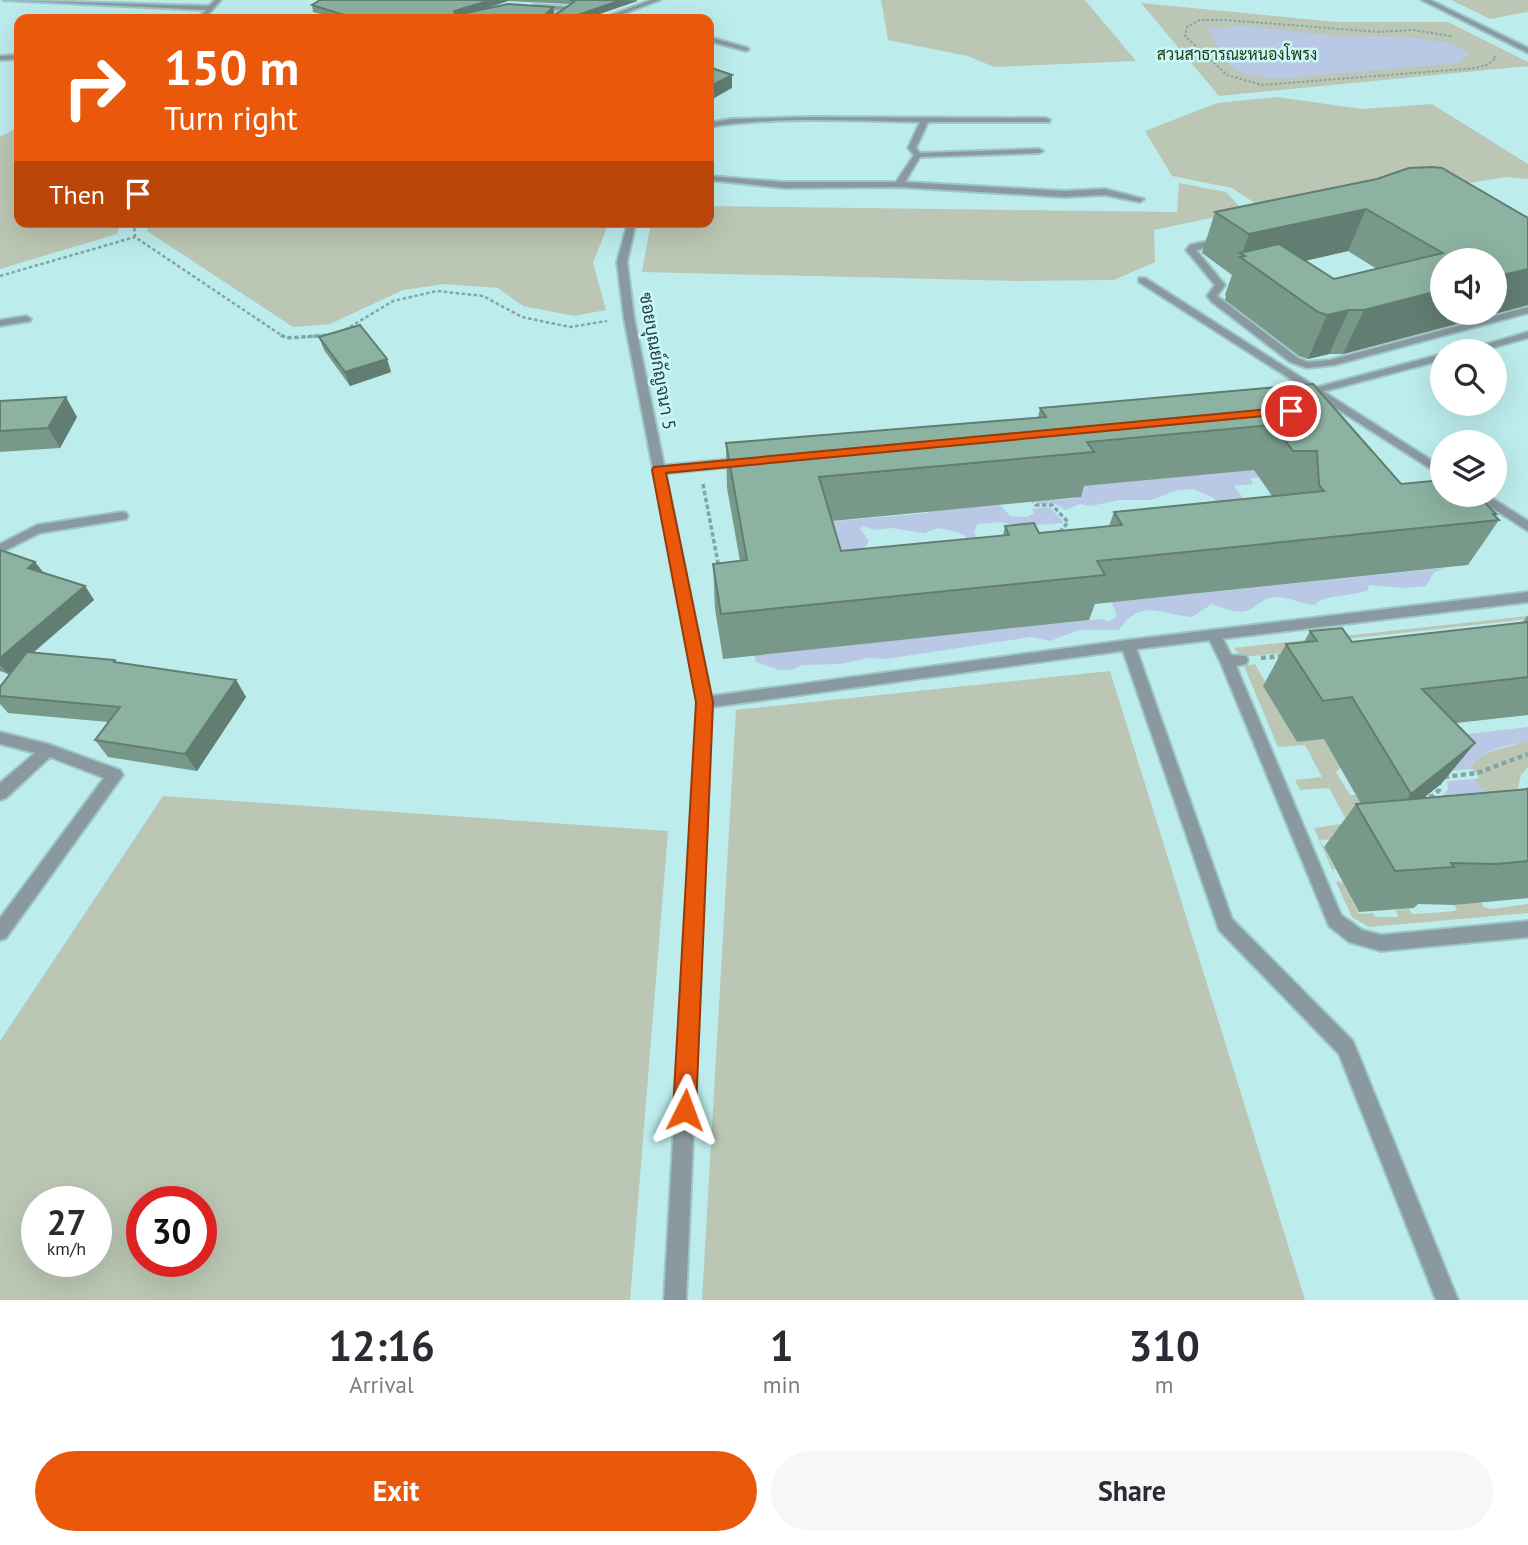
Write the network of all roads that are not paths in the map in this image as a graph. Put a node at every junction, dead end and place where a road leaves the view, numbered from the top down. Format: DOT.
graph roads {
  1 [pos="6,0"];
  2 [pos="218,0"];
  3 [pos="657,0"];
  4 [pos="1425,0"];
  5 [pos="522,6"];
  6 [pos="210,8"];
  7 [pos="205,14"];
  8 [pos="560,14"];
  9 [pos="621,14"];
  10 [pos="714,40"];
  11 [pos="746,49"];
  12 [pos="1528,51"];
  13 [pos="1046,120"];
  14 [pos="924,122"];
  15 [pos="714,124"];
  16 [pos="1039,151"];
  17 [pos="918,155"];
  18 [pos="714,178"];
  19 [pos="899,184"];
  20 [pos="1140,199"];
  21 [pos="630,228"];
  22 [pos="1231,240"];
  23 [pos="1142,280"];
  24 [pos="1528,310"];
  25 [pos="26,319"];
  26 [pos="0,323"];
  27 [pos="1528,335"];
  28 [pos="1266,338"];
  29 [pos="1507,341"];
  30 [pos="1240,344"];
  31 [pos="1430,360"];
  32 [pos="1314,391"];
  33 [pos="754,461"];
  34 [pos="1430,464"];
  35 [pos="659,470"];
  36 [pos="1497,507"];
  37 [pos="122,516"];
  38 [pos="1528,527"];
  39 [pos="0,549"];
  40 [pos="1528,597"];
  41 [pos="1214,635"];
  42 [pos="1128,645"];
  43 [pos="705,702"];
  44 [pos="0,737"];
  45 [pos="48,750"];
  46 [pos="0,793"];
  47 [pos="1528,929"];
  48 [pos="0,932"];
  49 [pos="675,1300"];
  50 [pos="1447,1300"];
  1 -- 6 [label="street"];
  2 -- 6 [label="street"];
  3 -- 9 [label="street"];
  4 -- 12 [label="street"];
  5 -- 8 [label="street"];
  6 -- 7 [label="street"];
  10 -- 11 [label="street"];
  13 -- 14 [label="street"];
  14 -- 15 [label="street"];
  14 -- 17 [label="street"];
  16 -- 17 [label="street"];
  17 -- 19 [label="street"];
  18 -- 19 [label="street"];
  19 -- 20 [label="street"];
  21 -- 35 [label="street, ซอยบุณย์กัญจนา 5"];
  22 -- 28 [label="street"];
  23 -- 30 [label="street"];
  24 -- 28 [label="street"];
  25 -- 26 [label="street"];
  27 -- 29 [label="street"];
  28 -- 30 [label="street"];
  30 -- 32 [label="street"];
  31 -- 32 [label="street"];
  32 -- 34 [label="street"];
  33 -- 35 [label="street"];
  35 -- 43 [label="street, ซอยบุณย์กัญจนา 5"];
  36 -- 38 [label="street"];
  37 -- 39 [label="street"];
  40 -- 41 [label="street"];
  41 -- 42 [label="street"];
  41 -- 47 [label="street"];
  42 -- 43 [label="street"];
  42 -- 50 [label="street"];
  43 -- 49 [label="street, ซอยบุณย์กัญจนา 5"];
  44 -- 45 [label="street"];
  45 -- 46 [label="street"];
  45 -- 48 [label="street"];
}
